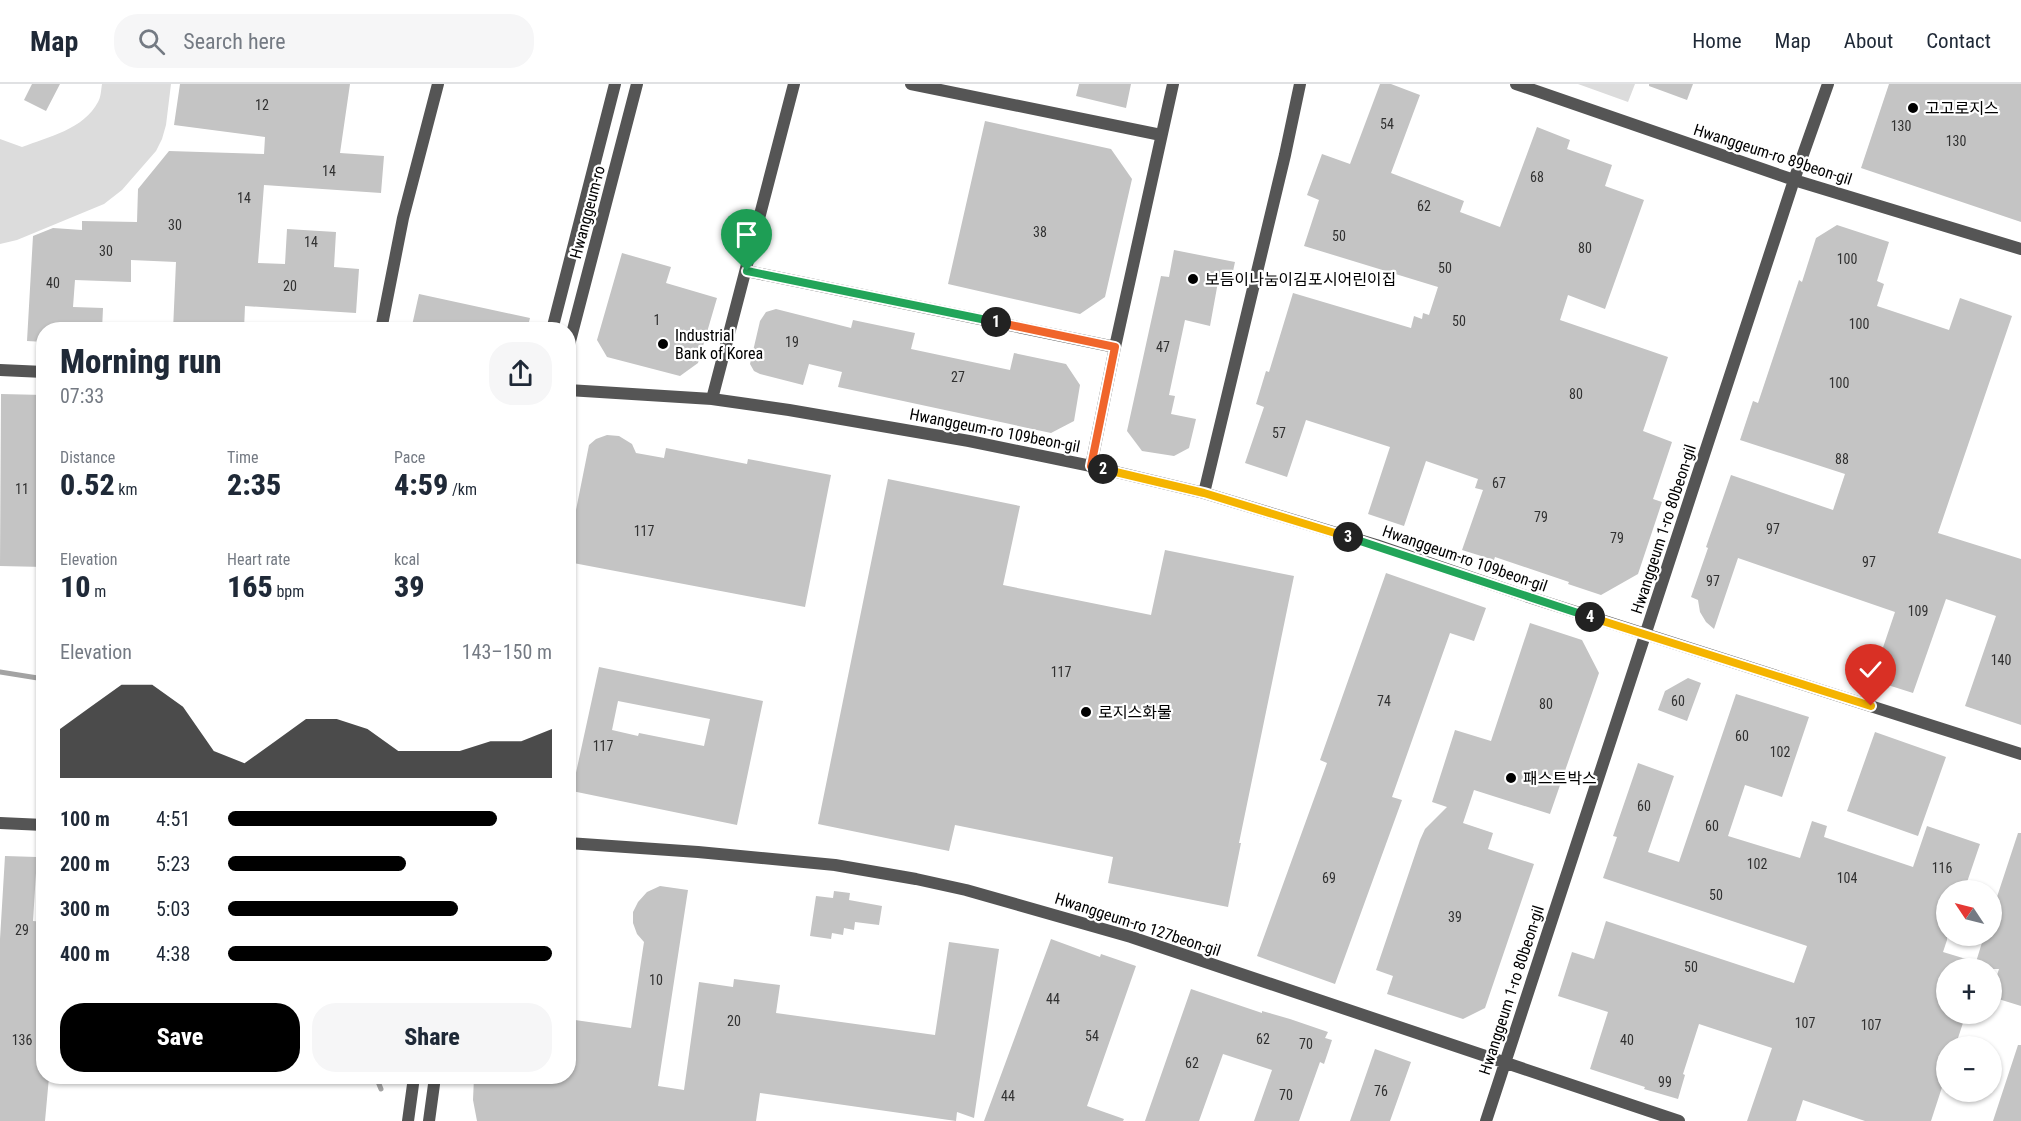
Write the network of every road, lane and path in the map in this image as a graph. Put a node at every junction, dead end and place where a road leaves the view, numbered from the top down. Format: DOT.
graph roads {
  1 [pos="438,84"];
  2 [pos="615,84"];
  3 [pos="637,84"];
  4 [pos="794,84"];
  5 [pos="911,84"];
  6 [pos="1173,84"];
  7 [pos="1300,84"];
  8 [pos="1516,84"];
  9 [pos="1828,84"];
  10 [pos="1161,135"];
  11 [pos="1794,180"];
  12 [pos="2021,249"];
  13 [pos="747,271"];
  14 [pos="383,322"];
  15 [pos="554,322"];
  16 [pos="575,322"];
  17 [pos="1115,347"];
  18 [pos="0,370"];
  19 [pos="36,372"];
  20 [pos="576,390"];
  21 [pos="712,399"];
  22 [pos="1091,466"];
  23 [pos="1204,493"];
  24 [pos="1645,634"];
  25 [pos="2021,754"];
  26 [pos="0,823"];
  27 [pos="36,825"];
  28 [pos="576,844"];
  29 [pos="1505,1062"];
  30 [pos="413,1084"];
  31 [pos="434,1084"];
  32 [pos="1639,1115"];
  33 [pos="408,1121"];
  34 [pos="429,1121"];
  35 [pos="1486,1121"];
  36 [pos="1679,1121"];
  1 -- 14 [label="street"];
  2 -- 15 [label="street, Hwanggeum-ro"];
  3 -- 16 [label="street, Hwanggeum-ro"];
  4 -- 13 [label="street"];
  5 -- 10 [label="street"];
  6 -- 10 [label="street"];
  7 -- 23 [label="street"];
  8 -- 11 [label="street, Hwanggeum-ro 89beon-gil"];
  9 -- 11 [label="street, Hwanggeum 1-ro 80beon-gil"];
  10 -- 17 [label="street"];
  11 -- 12 [label="street, Hwanggeum-ro 89beon-gil"];
  11 -- 24 [label="street, Hwanggeum 1-ro 80beon-gil"];
  13 -- 17 [label="street"];
  13 -- 21 [label="street"];
  17 -- 22 [label="street"];
  18 -- 19 [label="street"];
  20 -- 21 [label="street, Hwanggeum-ro 109beon-gil"];
  21 -- 22 [label="street, Hwanggeum-ro 109beon-gil"];
  22 -- 23 [label="street, Hwanggeum-ro 109beon-gil"];
  23 -- 24 [label="street, Hwanggeum-ro 109beon-gil"];
  24 -- 25 [label="street, Hwanggeum-ro 109beon-gil"];
  24 -- 29 [label="street, Hwanggeum 1-ro 80beon-gil"];
  26 -- 27 [label="street"];
  28 -- 29 [label="street, Hwanggeum-ro 127beon-gil"];
  29 -- 32 [label="street, Hwanggeum-ro 127beon-gil"];
  29 -- 35 [label="street, Hwanggeum 1-ro 80beon-gil"];
  30 -- 33 [label="street"];
  31 -- 34 [label="street"];
  32 -- 36 [label="street, Hwanggeum-ro 127beon-gil"];
}
